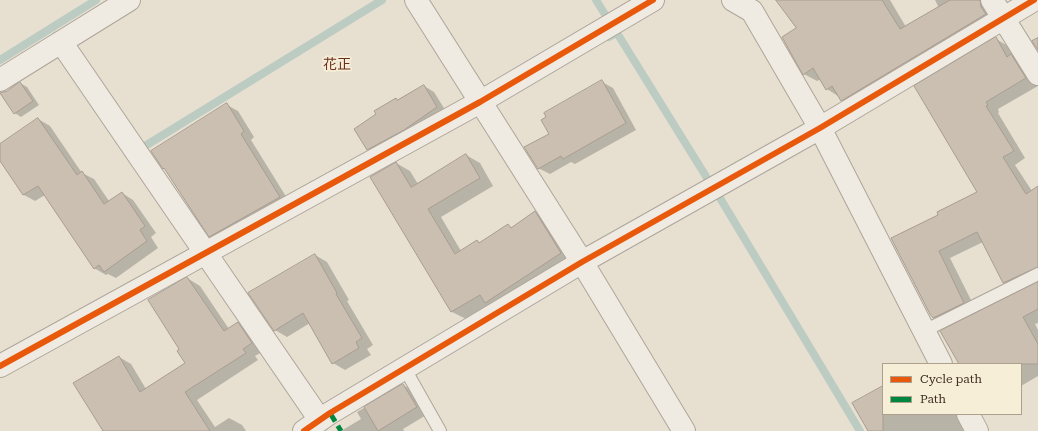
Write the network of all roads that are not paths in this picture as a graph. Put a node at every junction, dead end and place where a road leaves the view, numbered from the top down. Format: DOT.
graph roads {
  1 [pos="129,0"];
  2 [pos="416,0"];
  3 [pos="653,0"];
  4 [pos="733,0"];
  5 [pos="992,0"];
  6 [pos="1034,0"];
  7 [pos="760,6"];
  8 [pos="1004,18"];
  9 [pos="61,42"];
  10 [pos="1038,74"];
  11 [pos="0,80"];
  12 [pos="480,102"];
  13 [pos="820,128"];
  14 [pos="206,252"];
  15 [pos="582,262"];
  16 [pos="1038,274"];
  17 [pos="924,331"];
  18 [pos="940,363"];
  19 [pos="0,366"];
  20 [pos="405,369"];
  21 [pos="969,415"];
  22 [pos="312,425"];
  23 [pos="440,431"];
  24 [pos="684,431"];
  25 [pos="977,431"];
  1 -- 9 [label="street"];
  2 -- 12 [label="street"];
  3 -- 12 [label="street"];
  4 -- 7 [label="street"];
  5 -- 8 [label="street"];
  6 -- 8 [label="street"];
  7 -- 13 [label="street"];
  8 -- 10 [label="street"];
  8 -- 13 [label="street"];
  9 -- 11 [label="street"];
  9 -- 14 [label="street"];
  12 -- 14 [label="street"];
  12 -- 15 [label="street"];
  13 -- 15 [label="street"];
  13 -- 17 [label="street"];
  14 -- 19 [label="street"];
  14 -- 22 [label="street"];
  15 -- 20 [label="street"];
  15 -- 24 [label="street"];
  16 -- 17 [label="lane"];
  17 -- 18 [label="street"];
  20 -- 22 [label="street"];
  20 -- 23 [label="lane"];
  21 -- 25 [label="street"];
}
